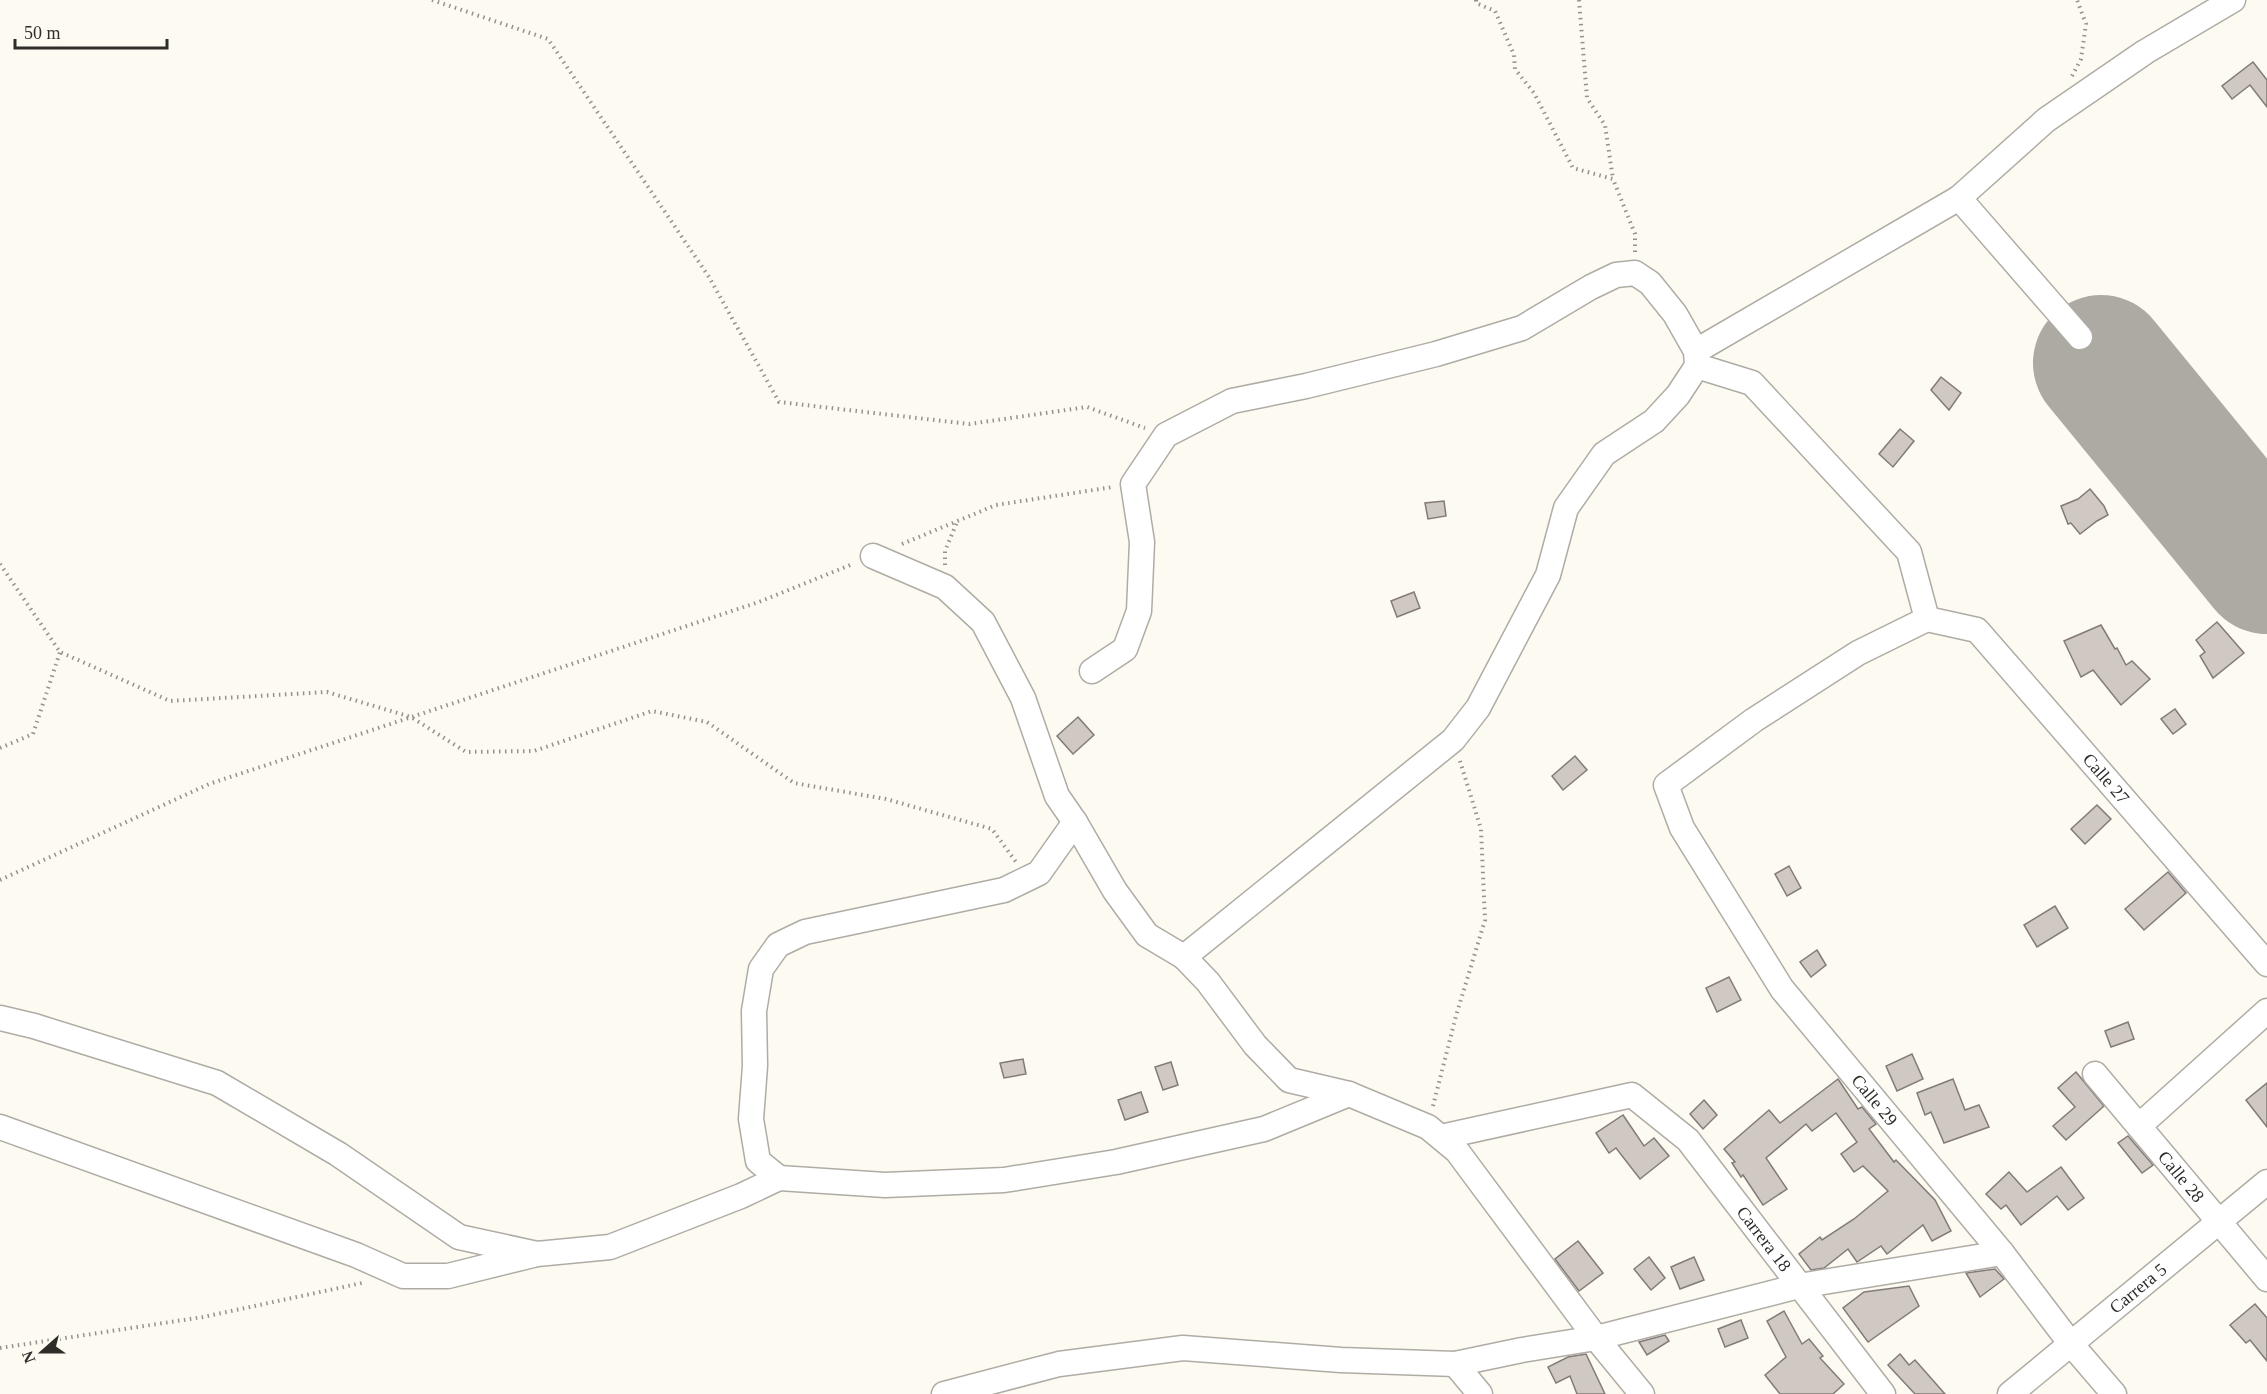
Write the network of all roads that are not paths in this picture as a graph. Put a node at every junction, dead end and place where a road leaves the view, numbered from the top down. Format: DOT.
graph roads {
  1 [pos="2233,0"];
  2 [pos="1959,198"];
  3 [pos="2080,337"];
  4 [pos="1696,359"];
  5 [pos="873,556"];
  6 [pos="1927,619"];
  7 [pos="1092,671"];
  8 [pos="1075,822"];
  9 [pos="1184,957"];
  10 [pos="2267,964"];
  11 [pos="2267,1011"];
  12 [pos="0,1018"];
  13 [pos="2095,1074"];
  14 [pos="1349,1094"];
  15 [pos="2139,1126"];
  16 [pos="0,1127"];
  17 [pos="1434,1132"];
  18 [pos="779,1178"];
  19 [pos="2267,1182"];
  20 [pos="2219,1222"];
  21 [pos="2002,1253"];
  22 [pos="537,1254"];
  23 [pos="2267,1279"];
  24 [pos="1799,1286"];
  25 [pos="1596,1338"];
  26 [pos="2071,1344"];
  27 [pos="1455,1364"];
  28 [pos="944,1394"];
  29 [pos="1480,1394"];
  30 [pos="1642,1394"];
  31 [pos="1884,1394"];
  32 [pos="2010,1394"];
  33 [pos="2114,1394"];
  1 -- 2 [label="street"];
  2 -- 3 [label="street"];
  2 -- 4 [label="street"];
  4 -- 6 [label="street"];
  4 -- 7 [label="street"];
  4 -- 9 [label="street"];
  5 -- 8 [label="street"];
  6 -- 10 [label="street, Calle 27"];
  6 -- 21 [label="street, Calle 29"];
  8 -- 9 [label="street"];
  8 -- 18 [label="street"];
  9 -- 14 [label="street"];
  11 -- 15 [label="street"];
  12 -- 22 [label="street"];
  13 -- 15 [label="street, Calle 28"];
  14 -- 17 [label="street"];
  14 -- 18 [label="street"];
  15 -- 20 [label="street, Calle 28"];
  16 -- 22 [label="street"];
  17 -- 24 [label="street, Carrera 18"];
  17 -- 25 [label="street"];
  18 -- 22 [label="street"];
  19 -- 20 [label="street, Carrera 5"];
  20 -- 23 [label="street, Calle 28"];
  20 -- 26 [label="street, Carrera 5"];
  21 -- 24 [label="street"];
  21 -- 26 [label="street, Calle 29"];
  24 -- 25 [label="street"];
  24 -- 31 [label="street, Carrera 18"];
  25 -- 27 [label="street"];
  25 -- 30 [label="street"];
  26 -- 32 [label="street, Carrera 5"];
  26 -- 33 [label="street, Calle 29"];
  27 -- 28 [label="street"];
  27 -- 29 [label="street"];
}
